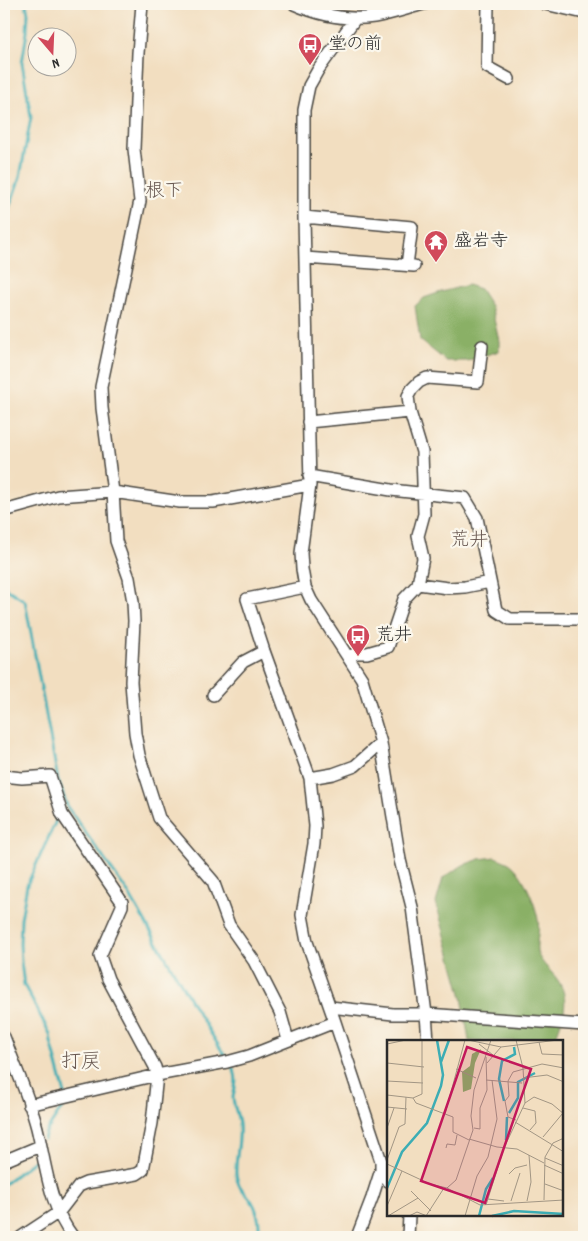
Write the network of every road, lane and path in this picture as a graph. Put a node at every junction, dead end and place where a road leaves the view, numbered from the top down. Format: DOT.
graph roads {
  1 [pos="142,4"];
  2 [pos="294,4"];
  3 [pos="378,4"];
  4 [pos="424,4"];
  5 [pos="488,4"];
  6 [pos="545,4"];
  7 [pos="584,11"];
  8 [pos="375,17"];
  9 [pos="355,19"];
  10 [pos="509,79"];
  11 [pos="304,217"];
  12 [pos="305,258"];
  13 [pos="482,346"];
  14 [pos="410,412"];
  15 [pos="308,422"];
  16 [pos="310,480"];
  17 [pos="113,492"];
  18 [pos="424,493"];
  19 [pos="4,511"];
  20 [pos="490,582"];
  21 [pos="418,584"];
  22 [pos="305,588"];
  23 [pos="584,619"];
  24 [pos="264,651"];
  25 [pos="348,657"];
  26 [pos="213,695"];
  27 [pos="381,743"];
  28 [pos="4,776"];
  29 [pos="310,778"];
  30 [pos="330,1007"];
  31 [pos="426,1014"];
  32 [pos="335,1022"];
  33 [pos="584,1026"];
  34 [pos="4,1038"];
  35 [pos="288,1040"];
  36 [pos="428,1040"];
  37 [pos="157,1075"];
  38 [pos="29,1105"];
  39 [pos="40,1146"];
  40 [pos="4,1162"];
  41 [pos="381,1170"];
  42 [pos="387,1179"];
  43 [pos="59,1212"];
  44 [pos="409,1216"];
  45 [pos="21,1237"];
  46 [pos="73,1237"];
  47 [pos="357,1237"];
  48 [pos="408,1237"];
  1 -- 17 [label="street"];
  2 -- 9 [label="street"];
  3 -- 8 [label="street"];
  4 -- 8 [label="street"];
  5 -- 10 [label="street"];
  6 -- 7 [label="street"];
  8 -- 9 [label="street"];
  9 -- 11 [label="street"];
  11 -- 12 [label="street"];
  11 -- 12 [label="street"];
  12 -- 15 [label="street"];
  13 -- 14 [label="street"];
  14 -- 15 [label="street"];
  14 -- 18 [label="street"];
  15 -- 16 [label="street"];
  16 -- 17 [label="street"];
  16 -- 18 [label="street"];
  16 -- 22 [label="street"];
  17 -- 19 [label="street"];
  17 -- 35 [label="street"];
  18 -- 20 [label="street"];
  18 -- 21 [label="street"];
  20 -- 21 [label="street"];
  20 -- 23 [label="street"];
  21 -- 25 [label="street"];
  22 -- 24 [label="street"];
  22 -- 25 [label="street"];
  24 -- 26 [label="street"];
  24 -- 29 [label="street"];
  25 -- 27 [label="street"];
  27 -- 29 [label="street"];
  27 -- 31 [label="street"];
  28 -- 37 [label="street"];
  29 -- 30 [label="street"];
  30 -- 31 [label="street"];
  30 -- 32 [label="street"];
  31 -- 33 [label="street"];
  31 -- 36 [label="street"];
  32 -- 35 [label="street"];
  32 -- 41 [label="street"];
  34 -- 38 [label="street"];
  35 -- 37 [label="street"];
  37 -- 38 [label="street"];
  37 -- 43 [label="street"];
  38 -- 39 [label="street"];
  39 -- 40 [label="street"];
  39 -- 43 [label="street"];
  41 -- 42 [label="street"];
  41 -- 47 [label="street"];
  43 -- 45 [label="street"];
  43 -- 46 [label="street"];
  44 -- 48 [label="street"];
}
